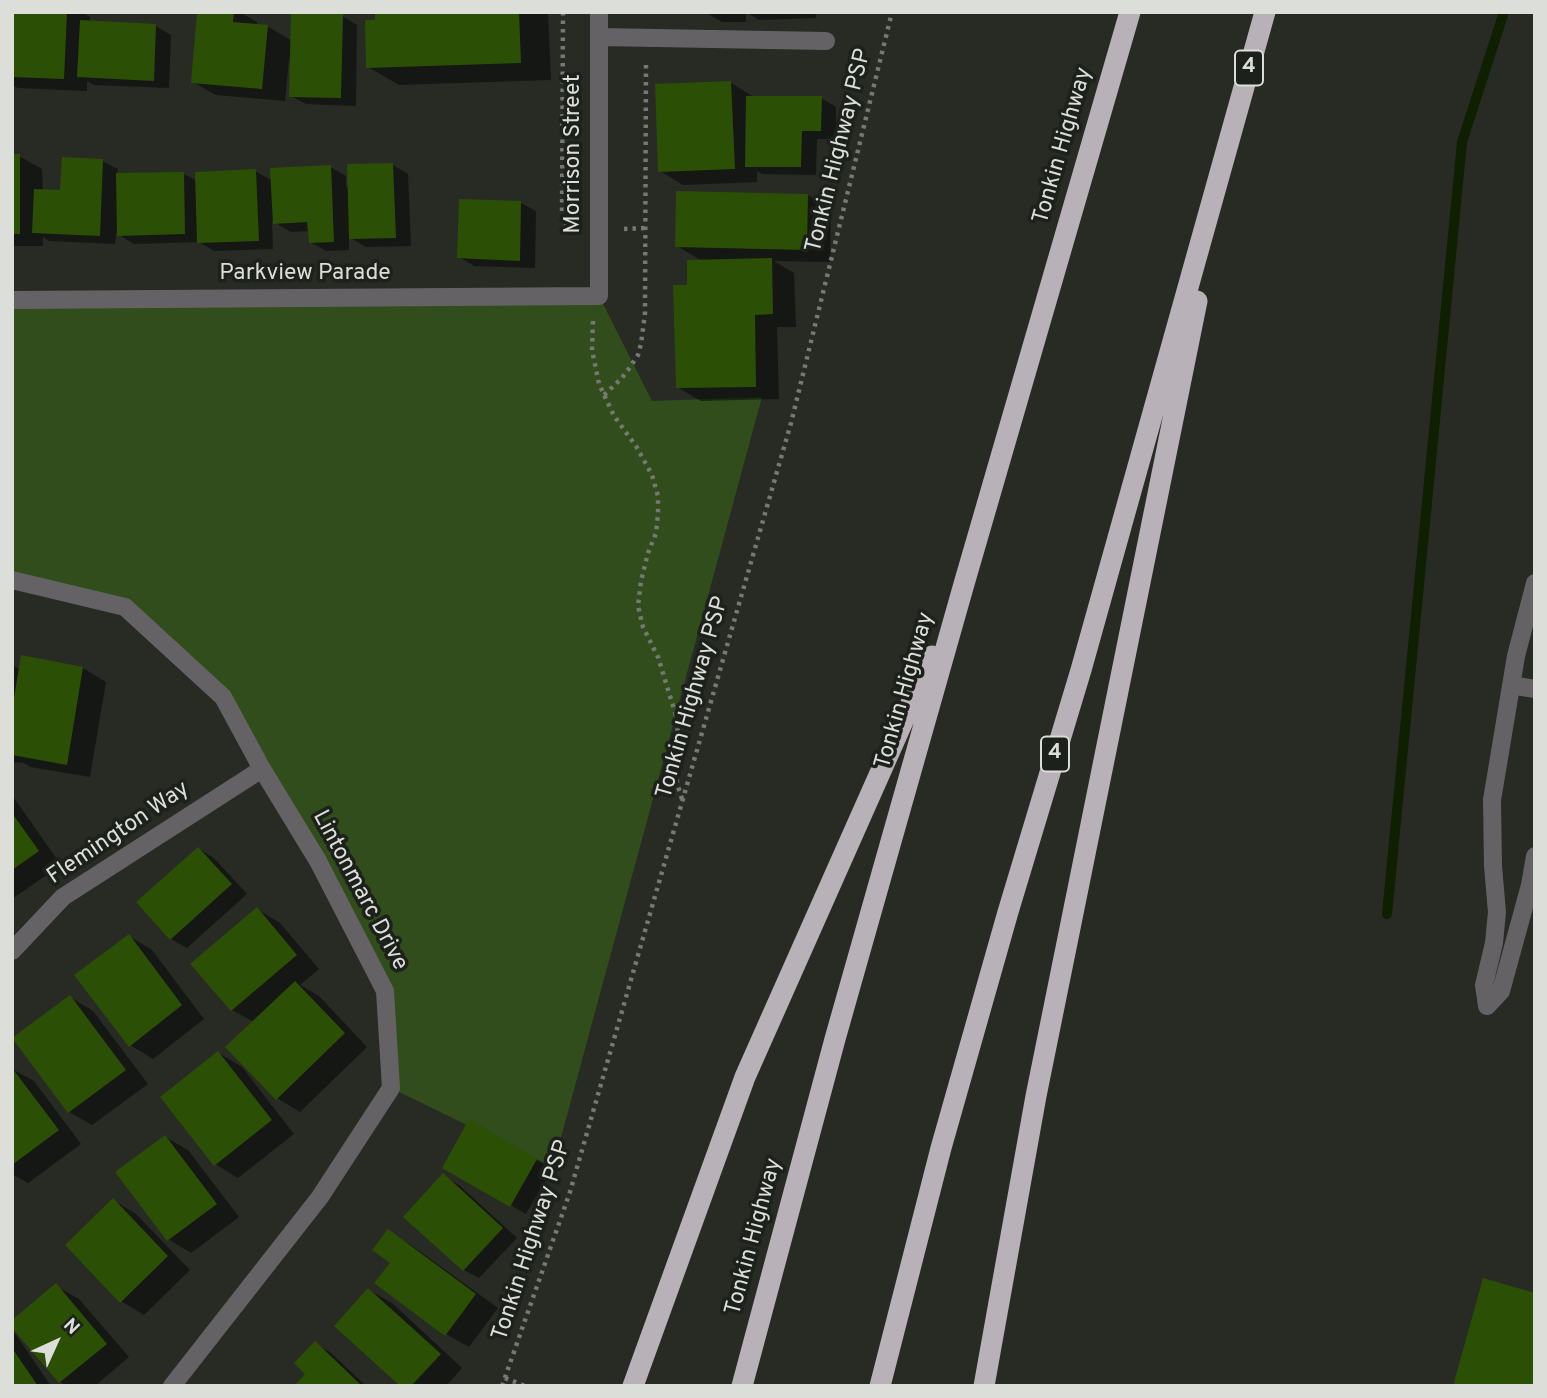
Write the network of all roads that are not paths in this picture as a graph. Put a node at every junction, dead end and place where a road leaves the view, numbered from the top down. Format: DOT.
graph roads {
  1 [pos="599,12"];
  2 [pos="1130,12"];
  3 [pos="1265,12"];
  4 [pos="599,37"];
  5 [pos="826,41"];
  6 [pos="1233,124"];
  7 [pos="599,296"];
  8 [pos="12,300"];
  9 [pos="12,580"];
  10 [pos="1535,583"];
  11 [pos="964,584"];
  12 [pos="1511,685"];
  13 [pos="1535,689"];
  14 [pos="262,769"];
  15 [pos="1535,856"];
  16 [pos="12,951"];
  17 [pos="172,1386"];
  18 [pos="633,1386"];
  19 [pos="742,1386"];
  20 [pos="880,1386"];
  21 [pos="984,1386"];
  1 -- 4 [label="street, Morrison Street"];
  2 -- 11 [label="highway, Tonkin Highway"];
  3 -- 6 [label="highway, 4"];
  4 -- 5 [label="street"];
  4 -- 7 [label="street, Morrison Street"];
  6 -- 20 [label="highway, 4"];
  6 -- 21 [label="highway"];
  7 -- 8 [label="street, Parkview Parade"];
  9 -- 14 [label="street, Lintonmarc Drive"];
  10 -- 12 [label="street"];
  11 -- 18 [label="highway"];
  11 -- 19 [label="highway, Tonkin Highway"];
  12 -- 13 [label="street"];
  12 -- 15 [label="street"];
  14 -- 16 [label="street, Flemington Way"];
  14 -- 17 [label="street, Lintonmarc Drive"];
}
